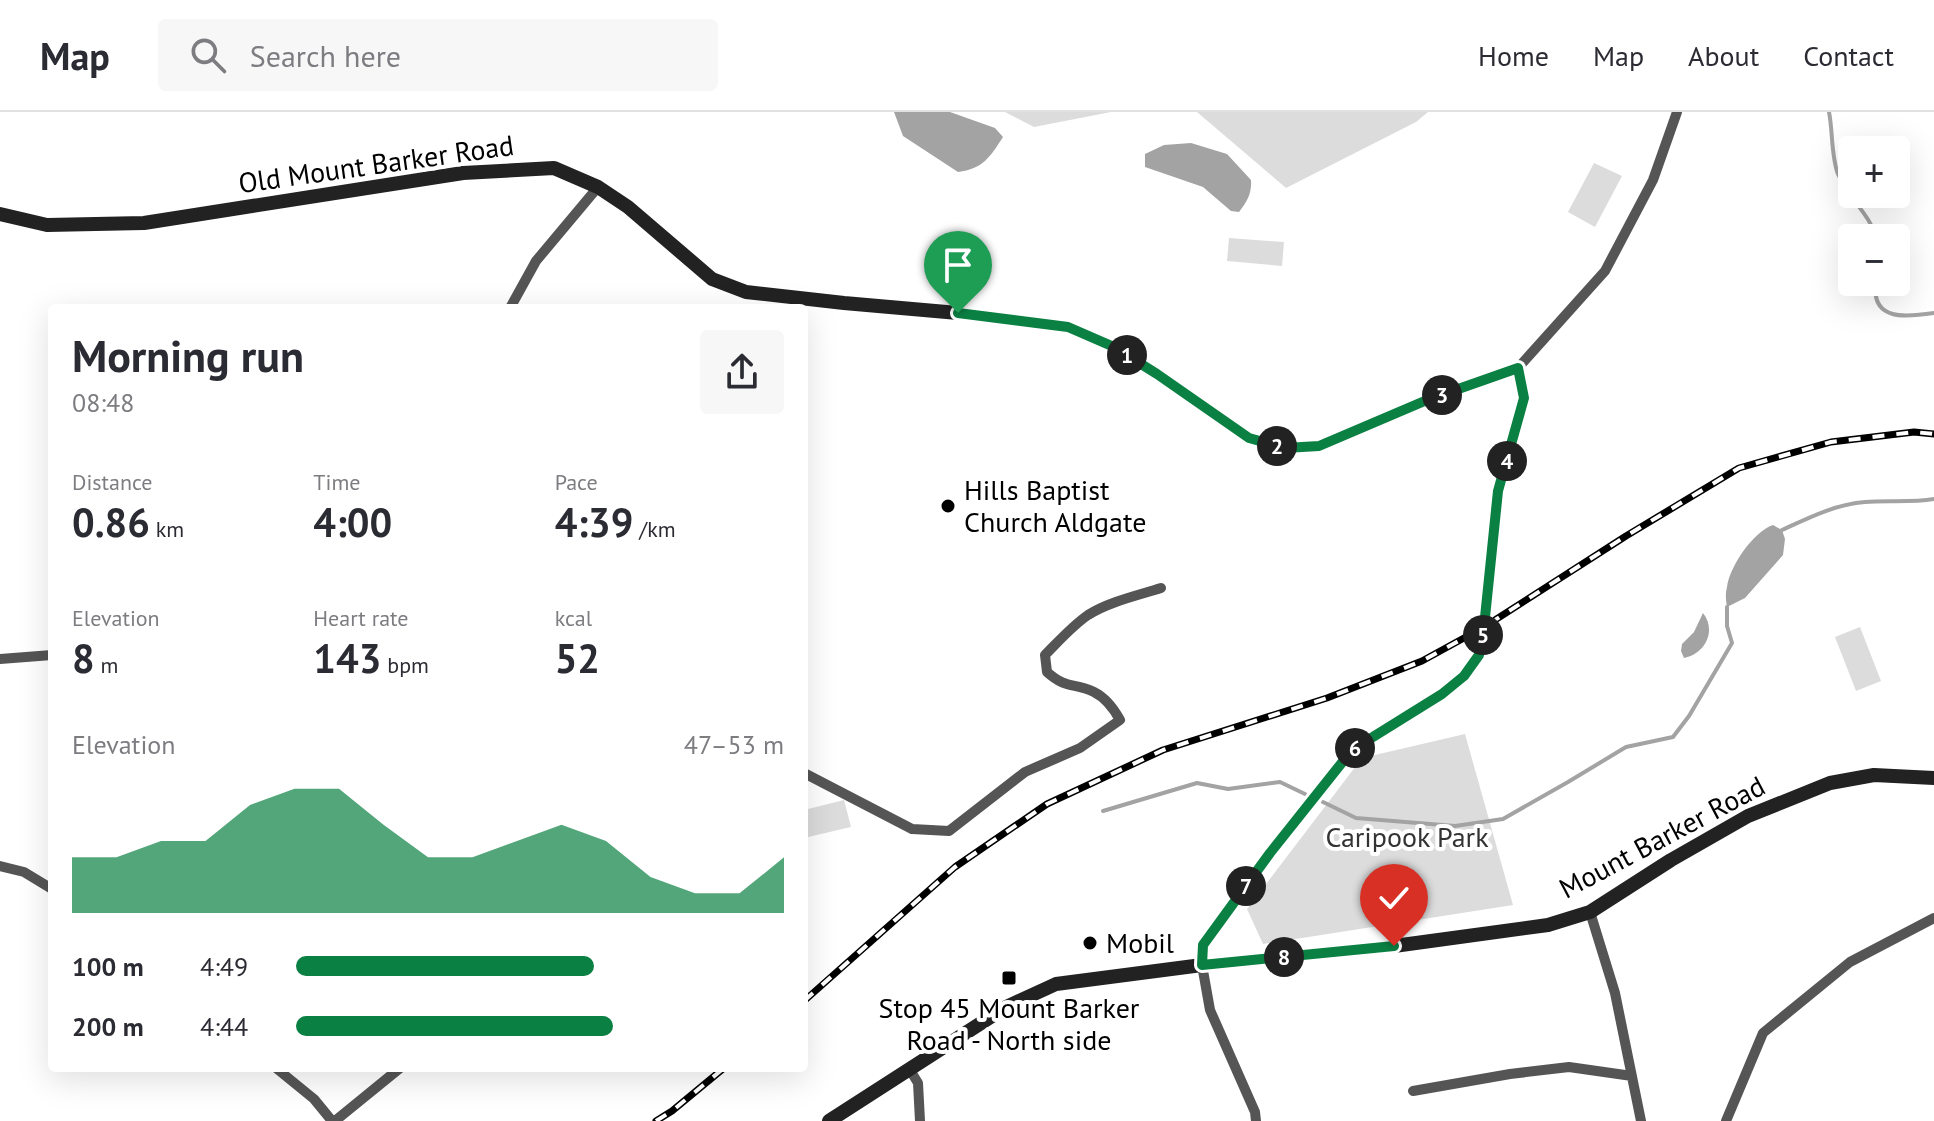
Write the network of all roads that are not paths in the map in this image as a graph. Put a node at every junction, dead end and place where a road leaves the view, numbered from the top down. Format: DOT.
graph roads {
  1 [pos="1677,112"];
  2 [pos="598,187"];
  3 [pos="0,214"];
  4 [pos="512,304"];
  5 [pos="1518,368"];
  6 [pos="1161,588"];
  7 [pos="48,655"];
  8 [pos="0,659"];
  9 [pos="808,775"];
  10 [pos="1934,778"];
  11 [pos="0,866"];
  12 [pos="48,887"];
  13 [pos="1590,912"];
  14 [pos="1934,918"];
  15 [pos="1202,965"];
  16 [pos="910,1070"];
  17 [pos="281,1072"];
  18 [pos="395,1072"];
  19 [pos="1632,1076"];
  20 [pos="1413,1091"];
  21 [pos="334,1121"];
  22 [pos="829,1121"];
  23 [pos="920,1121"];
  24 [pos="1256,1121"];
  25 [pos="1641,1121"];
  26 [pos="1726,1121"];
  1 -- 5 [label="street, Old Mount Barker Road"];
  2 -- 3 [label="main road, Old Mount Barker Road"];
  2 -- 4 [label="street"];
  2 -- 5 [label="main road, Old Mount Barker Road"];
  5 -- 15 [label="main road"];
  6 -- 9 [label="street"];
  7 -- 8 [label="street"];
  10 -- 13 [label="main road, Mount Barker Road"];
  11 -- 12 [label="street"];
  13 -- 15 [label="main road, Mount Barker Road"];
  13 -- 19 [label="street"];
  14 -- 26 [label="street"];
  15 -- 16 [label="main road, Mount Barker Road"];
  15 -- 24 [label="street"];
  16 -- 22 [label="main road, Mount Barker Road"];
  16 -- 23 [label="street"];
  17 -- 21 [label="street"];
  18 -- 21 [label="street"];
  19 -- 20 [label="street"];
  19 -- 25 [label="street"];
}
